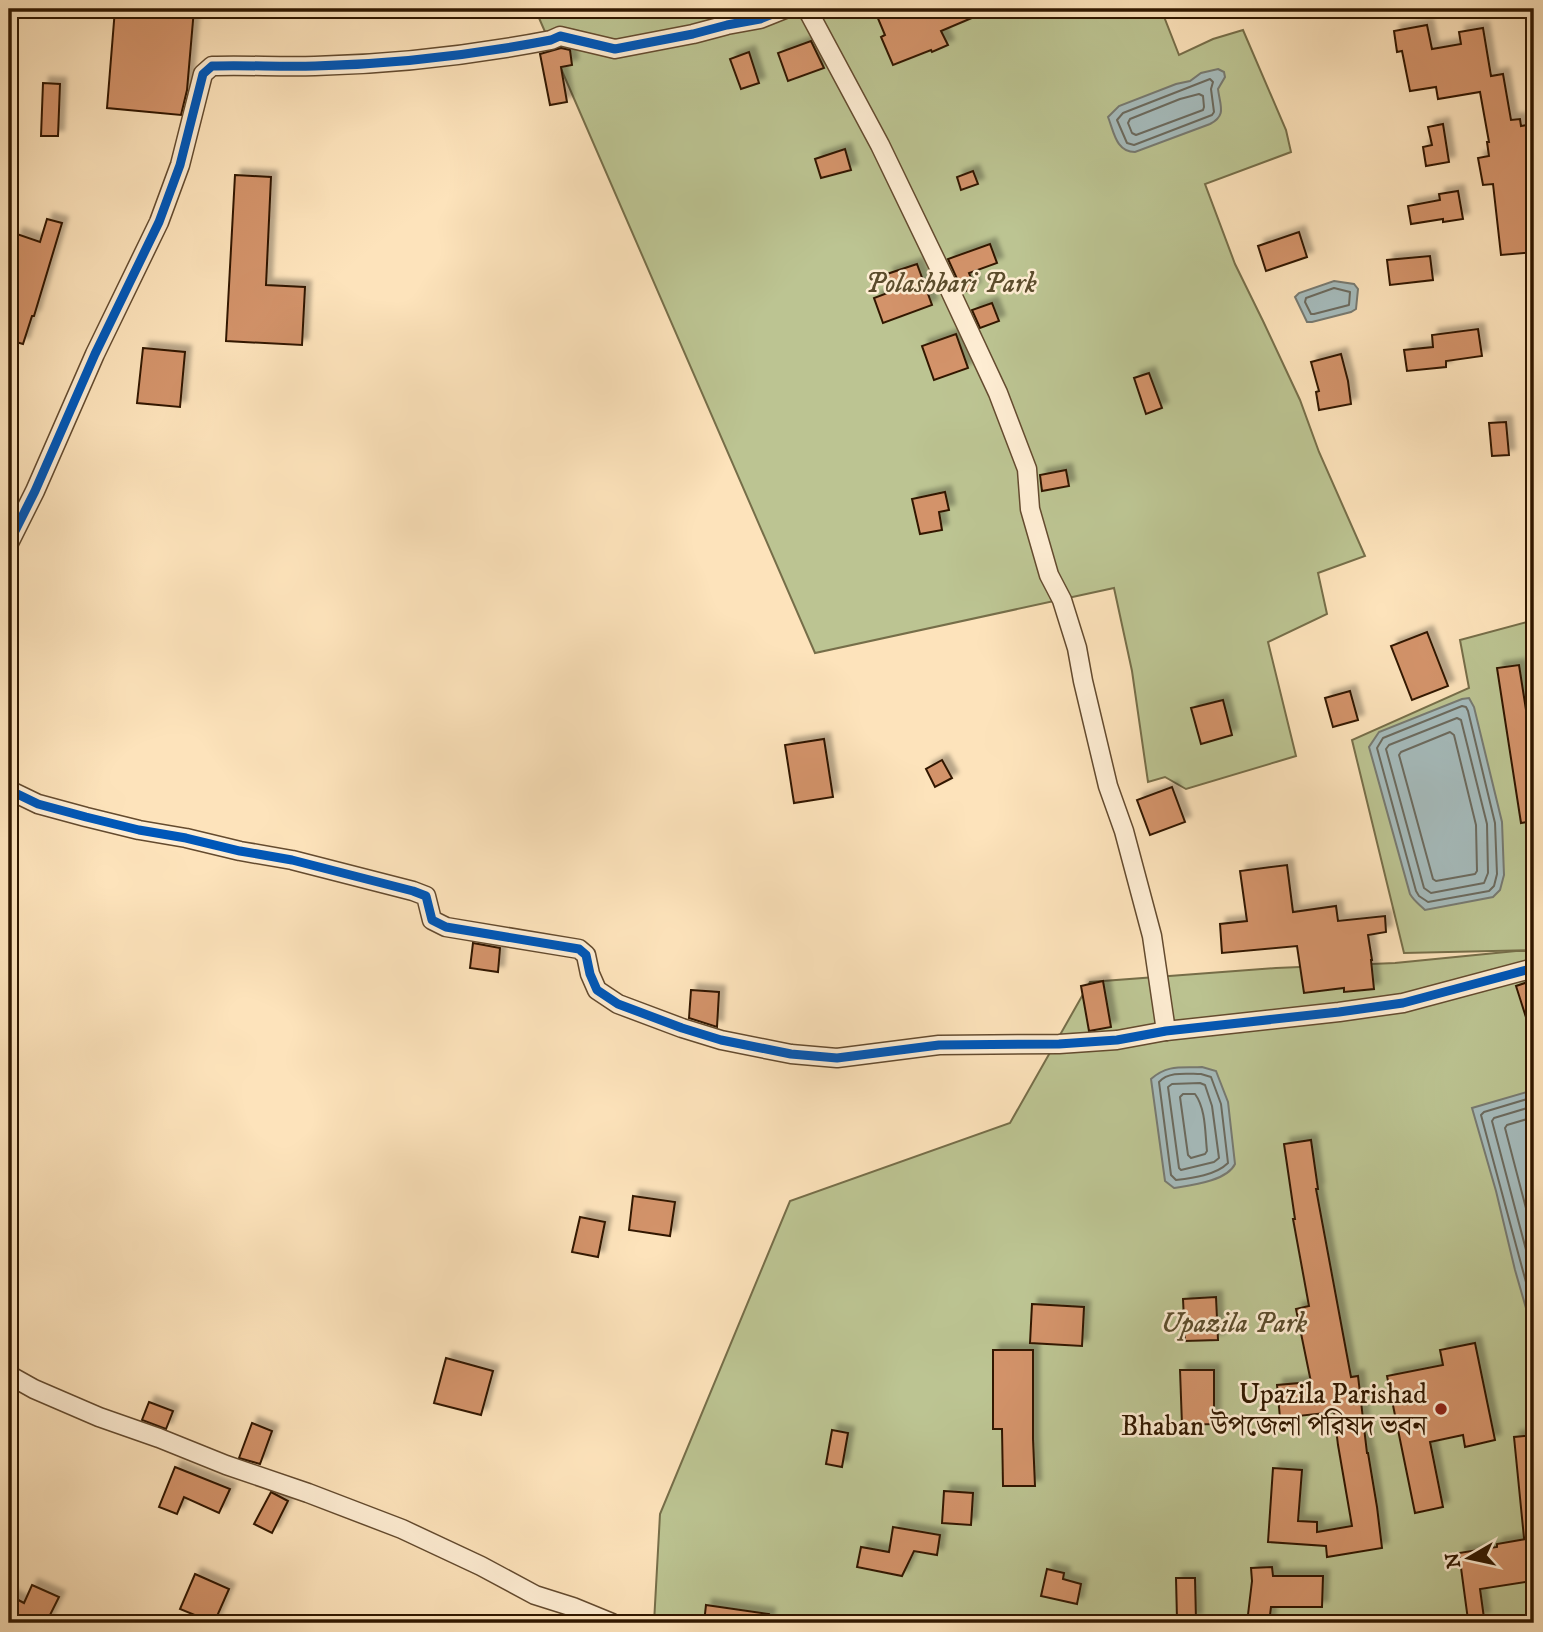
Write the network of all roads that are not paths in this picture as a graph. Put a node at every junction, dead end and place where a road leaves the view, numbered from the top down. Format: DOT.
graph roads {
  1 [pos="785,9"];
  2 [pos="807,9"];
  3 [pos="9,543"];
  4 [pos="9,790"];
  5 [pos="1534,968"];
  6 [pos="1166,1031"];
  7 [pos="9,1376"];
  8 [pos="612,1623"];
  1 -- 3 [label="street"];
  2 -- 6 [label="street"];
  4 -- 6 [label="street"];
  5 -- 6 [label="street"];
  7 -- 8 [label="street"];
}
